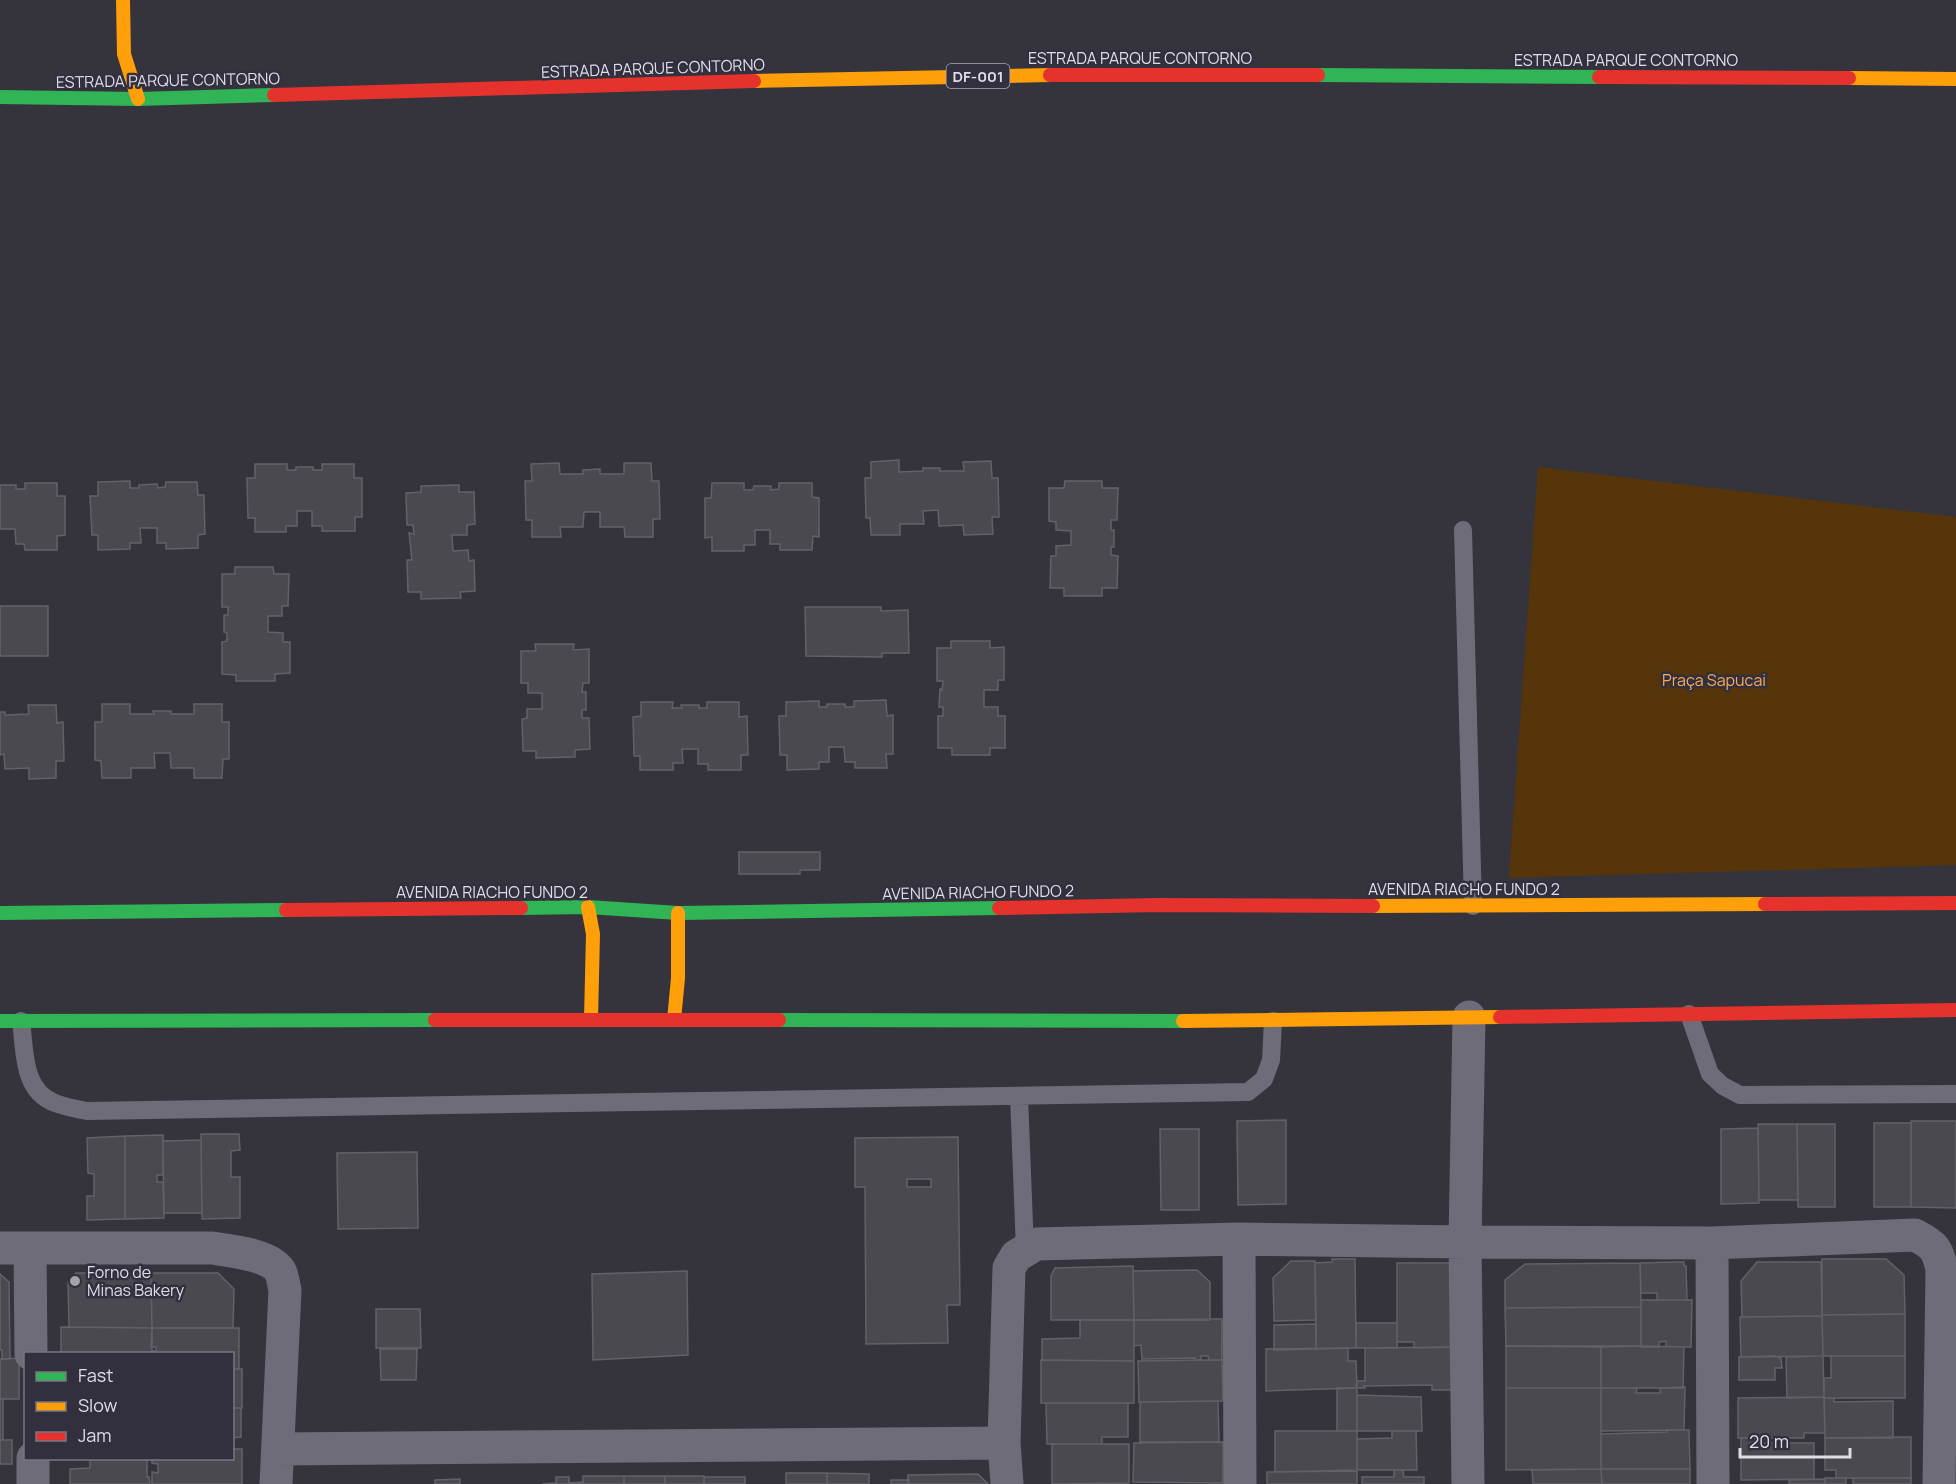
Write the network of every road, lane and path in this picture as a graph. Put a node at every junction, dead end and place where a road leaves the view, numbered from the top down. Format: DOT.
graph roads {
  1 [pos="123,0"];
  2 [pos="1956,79"];
  3 [pos="0,97"];
  4 [pos="138,99"];
  5 [pos="1463,530"];
  6 [pos="1956,903"];
  7 [pos="1473,906"];
  8 [pos="588,907"];
  9 [pos="0,913"];
  10 [pos="678,913"];
  11 [pos="1956,1010"];
  12 [pos="1689,1014"];
  13 [pos="1469,1017"];
  14 [pos="591,1019"];
  15 [pos="674,1020"];
  16 [pos="0,1021"];
  17 [pos="21,1021"];
  18 [pos="1273,1021"];
  19 [pos="1956,1094"];
  20 [pos="1018,1096"];
  21 [pos="1239,1239"];
  22 [pos="1465,1242"];
  23 [pos="1712,1243"];
  24 [pos="15,1248"];
  25 [pos="1025,1250"];
  26 [pos="31,1352"];
  27 [pos="1948,1435"];
  28 [pos="1004,1443"];
  29 [pos="278,1449"];
  30 [pos="33,1460"];
  31 [pos="33,1484"];
  32 [pos="276,1484"];
  33 [pos="1007,1484"];
  34 [pos="1240,1484"];
  35 [pos="1468,1484"];
  36 [pos="1713,1484"];
  37 [pos="1939,1484"];
  1 -- 4 [label="main road"];
  2 -- 4 [label="main road, ESTRADA PARQUE CONTORNO / DF-001"];
  3 -- 4 [label="main road, ESTRADA PARQUE CONTORNO / DF-001"];
  5 -- 7 [label="lane"];
  6 -- 7 [label="main road, AVENIDA RIACHO FUNDO 2"];
  7 -- 10 [label="main road, AVENIDA RIACHO FUNDO 2"];
  8 -- 9 [label="main road, AVENIDA RIACHO FUNDO 2"];
  8 -- 10 [label="main road, AVENIDA RIACHO FUNDO 2"];
  8 -- 14 [label="main road"];
  10 -- 15 [label="main road"];
  11 -- 12 [label="main road"];
  12 -- 13 [label="main road"];
  12 -- 19 [label="lane"];
  13 -- 18 [label="main road"];
  13 -- 22 [label="street"];
  14 -- 15 [label="main road"];
  14 -- 17 [label="main road"];
  15 -- 18 [label="main road"];
  16 -- 17 [label="main road"];
  17 -- 20 [label="lane"];
  18 -- 20 [label="lane"];
  20 -- 25 [label="lane"];
  21 -- 22 [label="street"];
  21 -- 25 [label="street"];
  21 -- 34 [label="street"];
  22 -- 23 [label="street"];
  22 -- 35 [label="street"];
  23 -- 27 [label="street"];
  23 -- 36 [label="street"];
  24 -- 26 [label="street"];
  24 -- 29 [label="street"];
  25 -- 28 [label="street"];
  27 -- 37 [label="street"];
  28 -- 29 [label="street"];
  28 -- 33 [label="street"];
  29 -- 32 [label="street"];
  30 -- 31 [label="street"];
}
